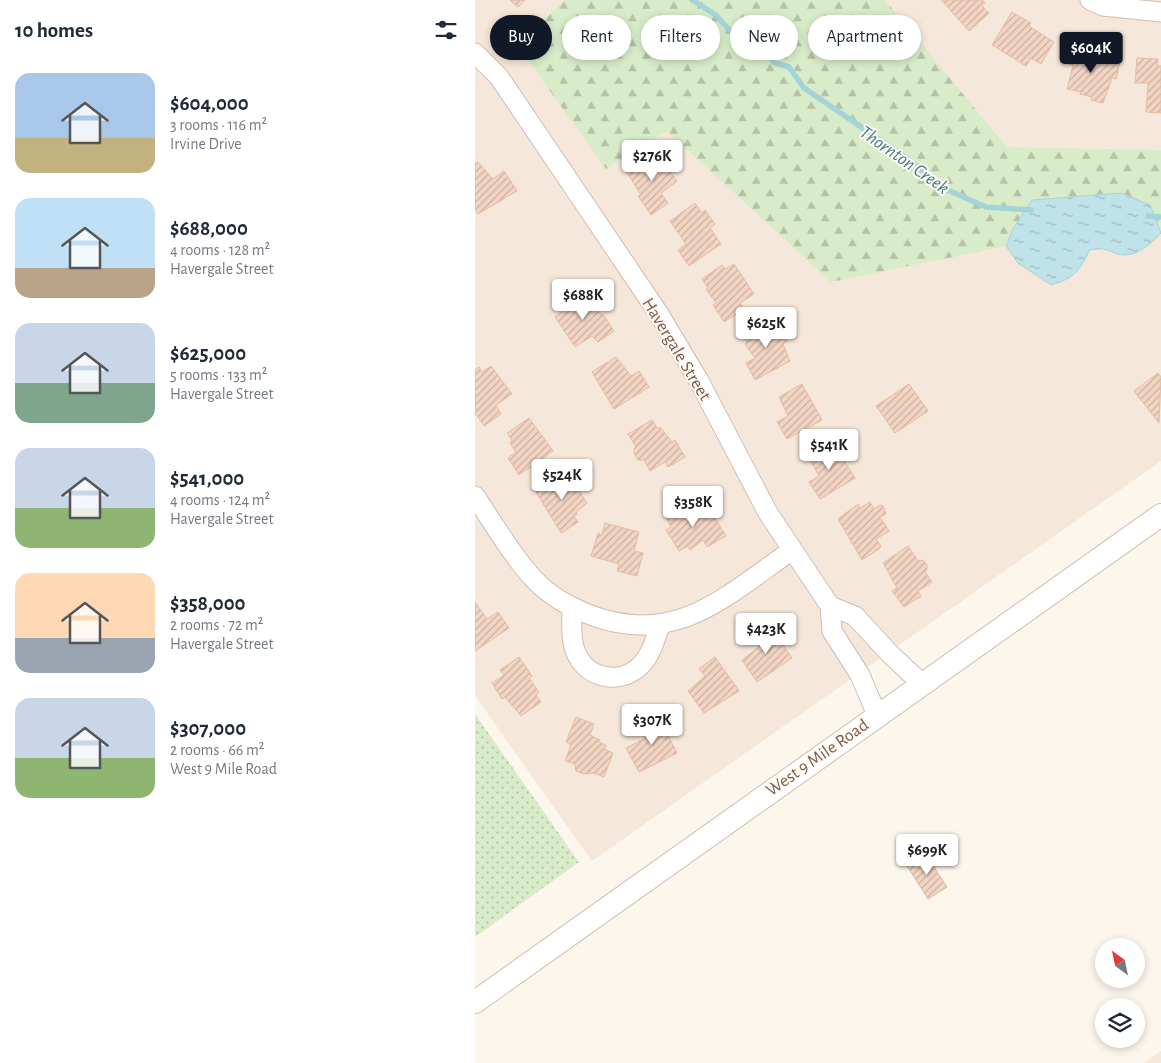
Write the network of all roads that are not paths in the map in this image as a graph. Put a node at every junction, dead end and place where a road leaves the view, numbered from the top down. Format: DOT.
graph roads {
  1 [pos="1090,0"];
  2 [pos="1161,12"];
  3 [pos="475,53"];
  4 [pos="475,496"];
  5 [pos="1161,515"];
  6 [pos="791,551"];
  7 [pos="830,606"];
  8 [pos="572,608"];
  9 [pos="660,625"];
  10 [pos="921,683"];
  11 [pos="877,715"];
  12 [pos="475,1002"];
  1 -- 2 [label="street"];
  3 -- 6 [label="street, Havergale Street"];
  4 -- 8 [label="street"];
  5 -- 10 [label="street, West 9 Mile Road"];
  6 -- 7 [label="street, Havergale Street"];
  6 -- 9 [label="street"];
  7 -- 10 [label="street"];
  7 -- 11 [label="street, Havergale Street"];
  8 -- 9 [label="street"];
  8 -- 9 [label="street"];
  10 -- 11 [label="street, West 9 Mile Road"];
  11 -- 12 [label="street, West 9 Mile Road"];
}
